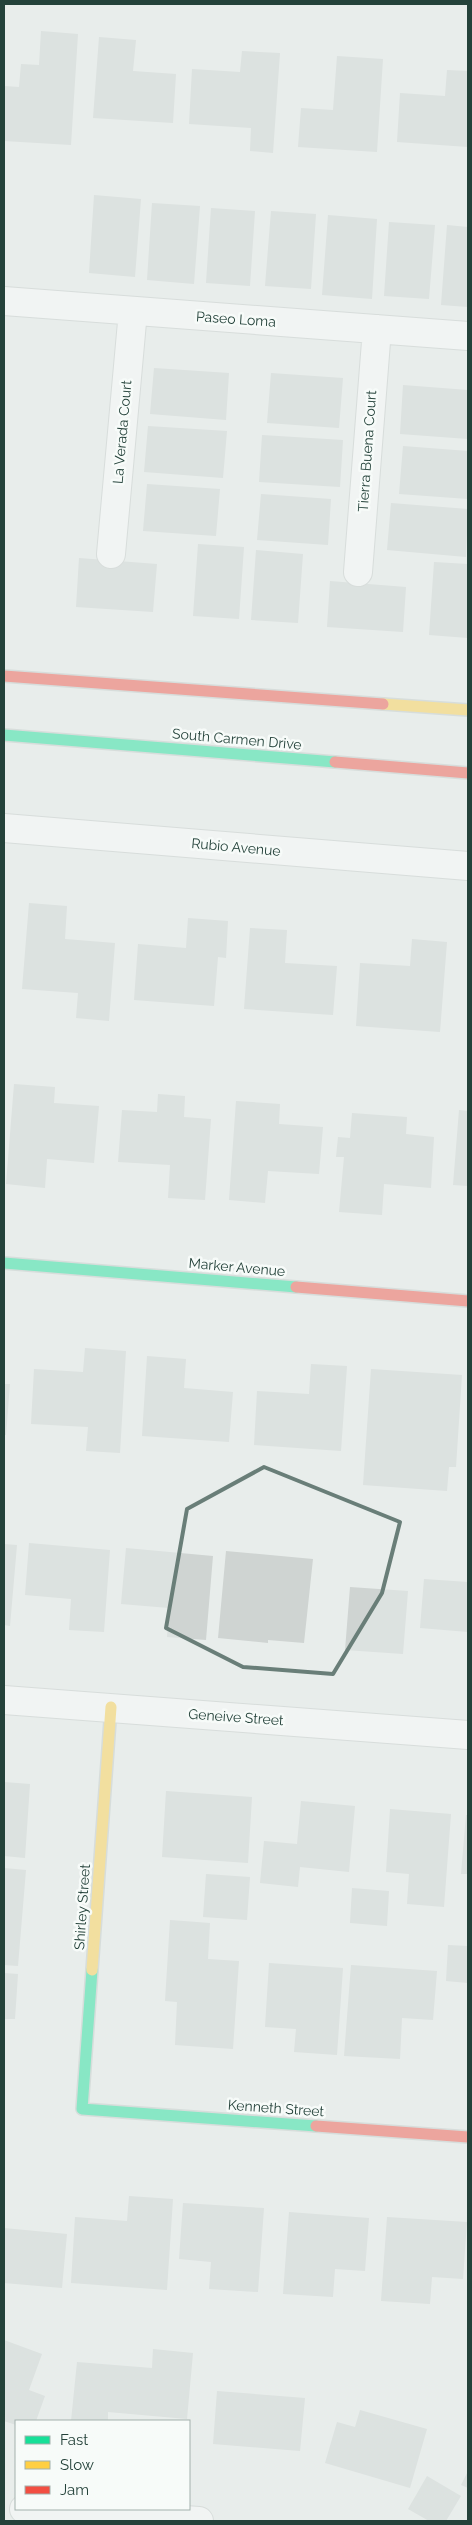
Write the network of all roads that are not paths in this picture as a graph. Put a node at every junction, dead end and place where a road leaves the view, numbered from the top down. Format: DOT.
graph roads {
  1 [pos="4,301"];
  2 [pos="133,311"];
  3 [pos="376,329"];
  4 [pos="468,336"];
  5 [pos="111,554"];
  6 [pos="358,572"];
  7 [pos="4,676"];
  8 [pos="468,710"];
  9 [pos="4,735"];
  10 [pos="468,773"];
  11 [pos="4,828"];
  12 [pos="468,866"];
  13 [pos="4,1263"];
  14 [pos="468,1301"];
  15 [pos="4,1700"];
  16 [pos="111,1708"];
  17 [pos="468,1735"];
  18 [pos="82,2109"];
  19 [pos="468,2138"];
  20 [pos="39,2510"];
  21 [pos="199,2521"];
  1 -- 2 [label="street, Paseo Loma"];
  2 -- 3 [label="street, Paseo Loma"];
  2 -- 5 [label="street, La Verada Court"];
  3 -- 4 [label="street, Paseo Loma"];
  3 -- 6 [label="street, Tierra Buena Court"];
  7 -- 8 [label="street"];
  9 -- 10 [label="street, South Carmen Drive"];
  11 -- 12 [label="street, Rubio Avenue"];
  13 -- 14 [label="street, Marker Avenue"];
  15 -- 16 [label="street, Geneive Street"];
  16 -- 17 [label="street, Geneive Street"];
  16 -- 18 [label="street, Shirley Street"];
  18 -- 19 [label="street, Kenneth Street"];
  20 -- 21 [label="street"];
}
